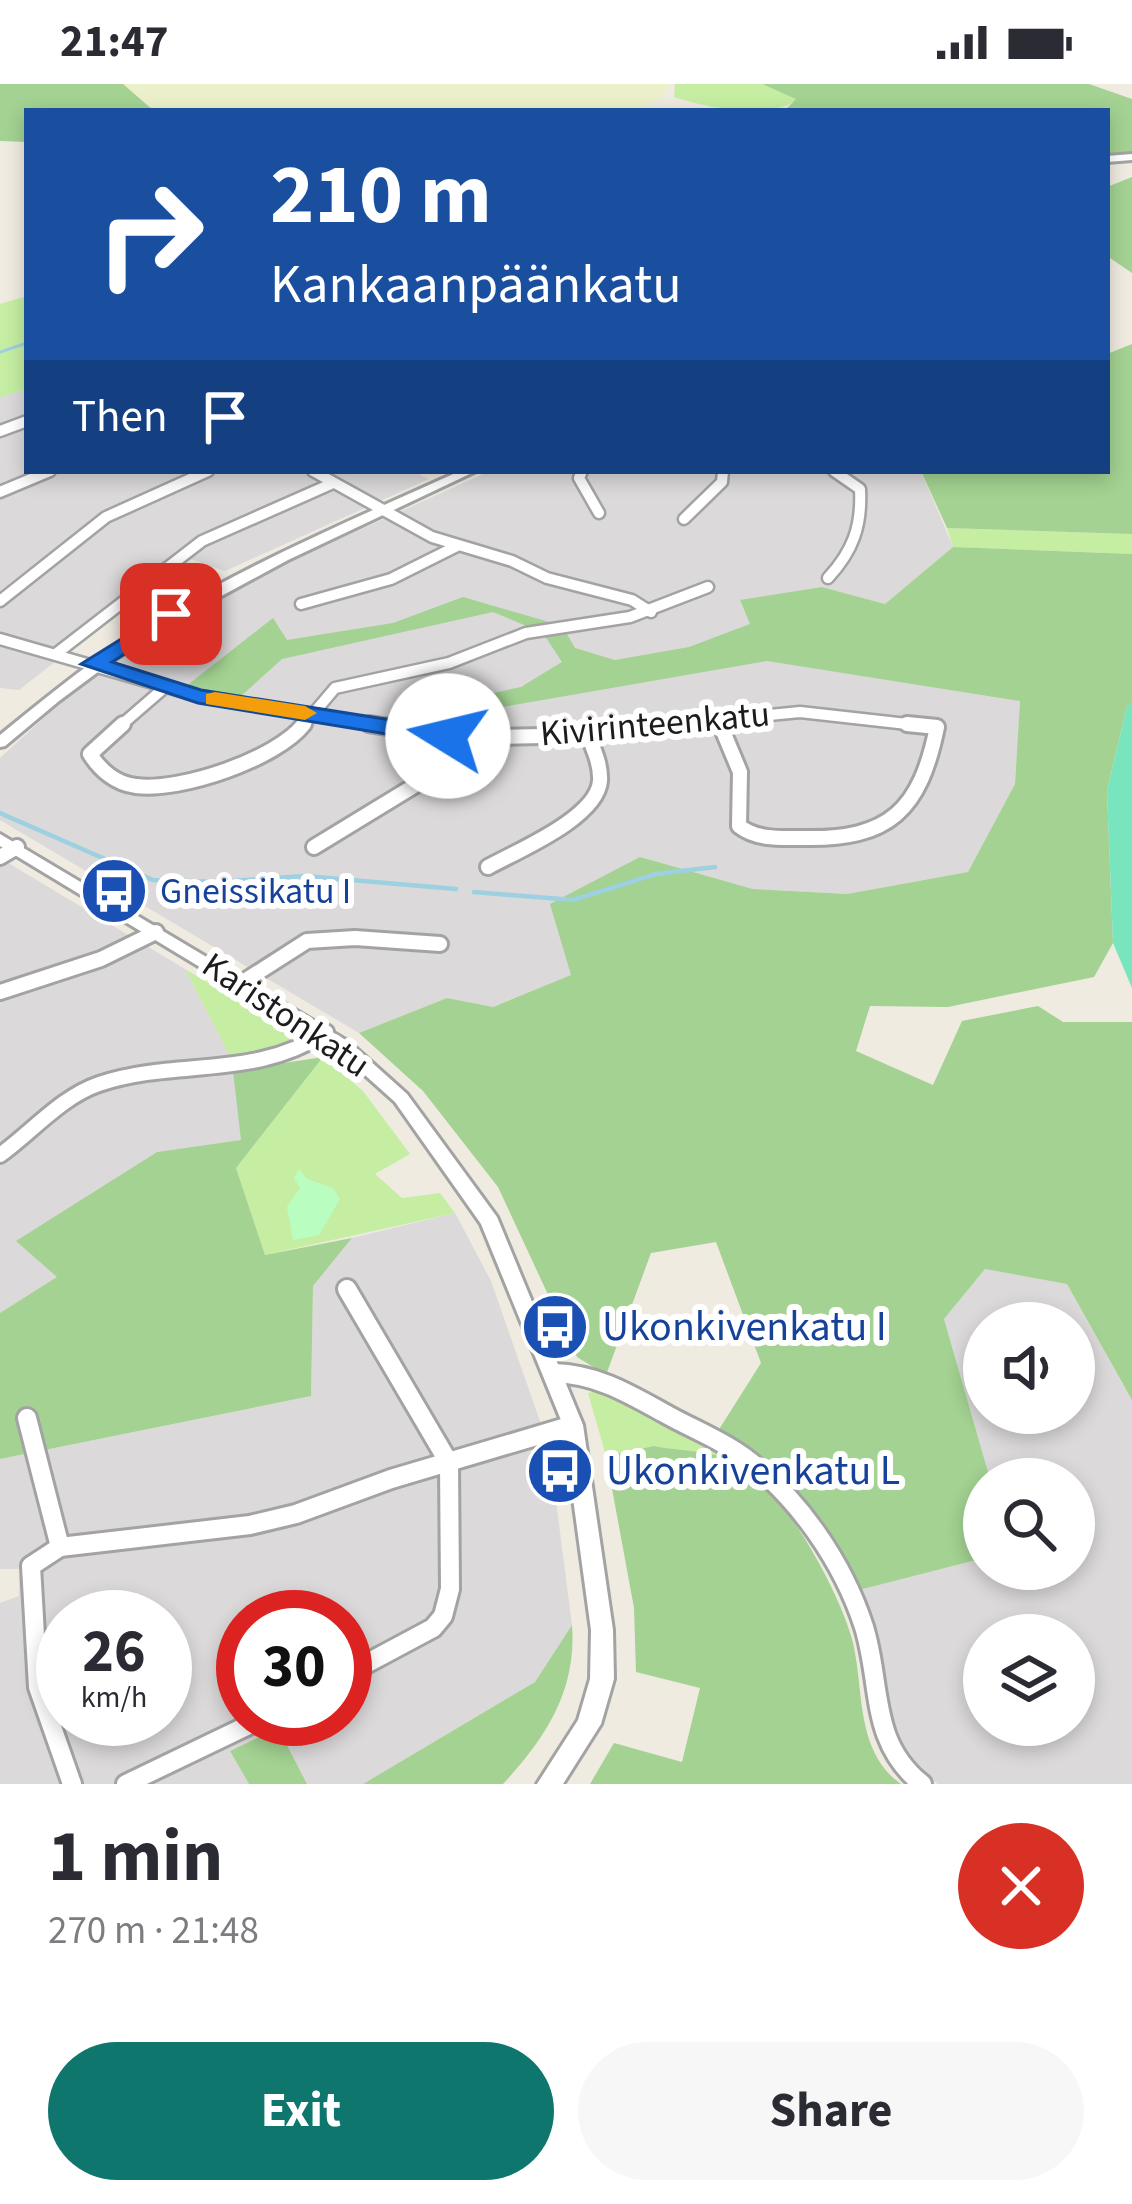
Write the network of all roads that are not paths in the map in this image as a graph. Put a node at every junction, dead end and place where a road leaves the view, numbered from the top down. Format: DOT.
graph roads {
  1 [pos="42,474"];
  2 [pos="201,474"];
  3 [pos="317,474"];
  4 [pos="463,474"];
  5 [pos="581,474"];
  6 [pos="723,474"];
  7 [pos="838,474"];
  8 [pos="331,484"];
  9 [pos="0,491"];
  10 [pos="383,511"];
  11 [pos="599,513"];
  12 [pos="684,519"];
  13 [pos="457,546"];
  14 [pos="828,578"];
  15 [pos="708,587"];
  16 [pos="0,601"];
  17 [pos="301,604"];
  18 [pos="651,611"];
  19 [pos="0,638"];
  20 [pos="57,653"];
  21 [pos="93,664"];
  22 [pos="164,688"];
  23 [pos="310,714"];
  24 [pos="718,721"];
  25 [pos="588,735"];
  26 [pos="458,738"];
  27 [pos="0,743"];
  28 [pos="9,843"];
  29 [pos="314,848"];
  30 [pos="0,857"];
  31 [pos="488,867"];
  32 [pos="156,932"];
  33 [pos="440,944"];
  34 [pos="243,982"];
  35 [pos="0,992"];
  36 [pos="326,1032"];
  37 [pos="0,1155"];
  38 [pos="347,1288"];
  39 [pos="554,1373"];
  40 [pos="27,1418"];
  41 [pos="573,1425"];
  42 [pos="449,1463"];
  43 [pos="60,1547"];
  44 [pos="372,1661"];
  45 [pos="216,1741"];
  46 [pos="72,1784"];
  47 [pos="126,1784"];
  48 [pos="550,1784"];
  49 [pos="922,1784"];
  1 -- 9 [label="street"];
  2 -- 16 [label="street"];
  3 -- 8 [label="street"];
  4 -- 10 [label="street"];
  5 -- 11 [label="street"];
  6 -- 12 [label="street"];
  7 -- 14 [label="street"];
  8 -- 10 [label="street"];
  8 -- 20 [label="street"];
  10 -- 13 [label="street"];
  10 -- 21 [label="street"];
  13 -- 17 [label="street"];
  13 -- 18 [label="street"];
  15 -- 18 [label="street"];
  18 -- 23 [label="street"];
  19 -- 20 [label="street, Kivirinteenkatu"];
  20 -- 21 [label="street, Kivirinteenkatu"];
  21 -- 22 [label="street, Kivirinteenkatu"];
  21 -- 27 [label="street"];
  22 -- 23 [label="street, Kivirinteenkatu"];
  22 -- 23 [label="street"];
  23 -- 26 [label="street, Kivirinteenkatu"];
  24 -- 24 [label="street, Kivirinteenkatu"];
  24 -- 25 [label="street, Kivirinteenkatu"];
  25 -- 26 [label="street, Kivirinteenkatu"];
  25 -- 31 [label="street"];
  26 -- 29 [label="street"];
  28 -- 30 [label="street"];
  28 -- 32 [label="street, Karistonkatu"];
  32 -- 34 [label="street, Karistonkatu"];
  32 -- 35 [label="street"];
  33 -- 34 [label="street"];
  34 -- 36 [label="street, Karistonkatu"];
  36 -- 37 [label="street"];
  36 -- 39 [label="street, Karistonkatu"];
  38 -- 42 [label="street"];
  39 -- 41 [label="street, Karistonkatu"];
  39 -- 49 [label="street"];
  40 -- 43 [label="street"];
  41 -- 42 [label="street"];
  41 -- 48 [label="street, Karistonkatu"];
  42 -- 43 [label="street"];
  42 -- 44 [label="street"];
  43 -- 46 [label="street"];
  45 -- 47 [label="street"];
}
